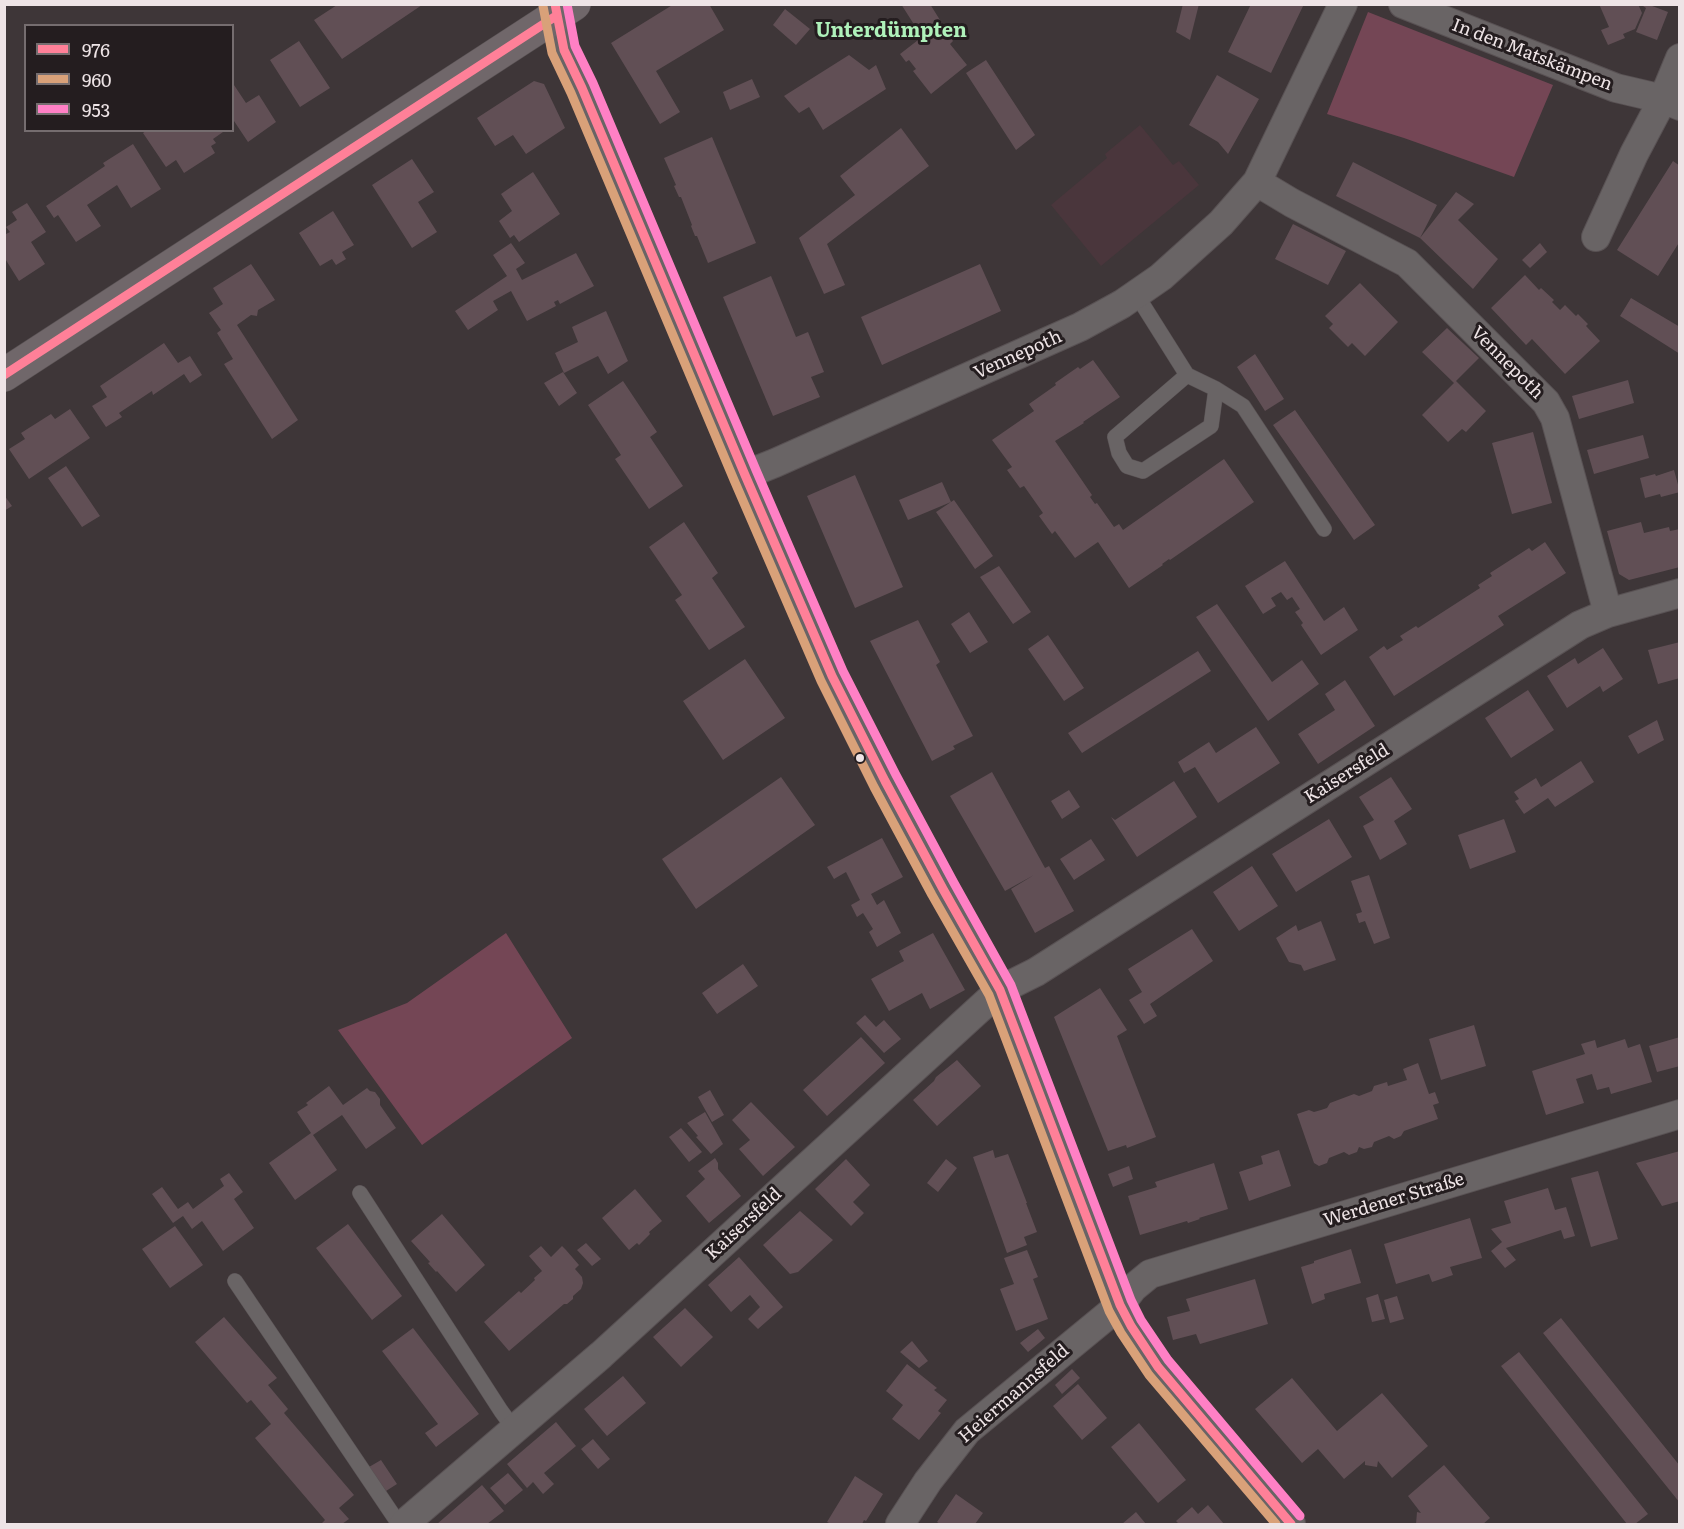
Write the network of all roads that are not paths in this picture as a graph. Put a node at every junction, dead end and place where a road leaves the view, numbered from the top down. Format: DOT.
graph roads {
  1 [pos="1343,4"];
  2 [pos="1403,4"];
  3 [pos="562,8"];
  4 [pos="1680,58"];
  5 [pos="1671,103"];
  6 [pos="1257,182"];
  7 [pos="1596,237"];
  8 [pos="1136,294"];
  9 [pos="4,375"];
  10 [pos="1187,375"];
  11 [pos="1216,389"];
  12 [pos="745,475"];
  13 [pos="1324,529"];
  14 [pos="1680,593"];
  15 [pos="1608,613"];
  16 [pos="1000,990"];
  17 [pos="1680,1114"];
  18 [pos="360,1193"];
  19 [pos="235,1281"];
  20 [pos="1120,1305"];
  21 [pos="515,1430"];
  22 [pos="399,1524"];
  23 [pos="404,1524"];
  24 [pos="900,1524"];
  25 [pos="1291,1524"];
  1 -- 6 [label="street, Vennepoth"];
  2 -- 5 [label="street, In den Matskämpen"];
  3 -- 9 [label="main road"];
  3 -- 12 [label="street"];
  4 -- 5 [label="street"];
  5 -- 7 [label="street"];
  6 -- 8 [label="street, Vennepoth"];
  6 -- 15 [label="street, Vennepoth"];
  8 -- 10 [label="lane"];
  8 -- 12 [label="street, Vennepoth"];
  10 -- 11 [label="lane"];
  10 -- 11 [label="lane"];
  11 -- 13 [label="lane"];
  12 -- 16 [label="street"];
  14 -- 15 [label="street, Kaisersfeld"];
  15 -- 16 [label="street, Kaisersfeld"];
  16 -- 20 [label="street"];
  16 -- 21 [label="street, Kaisersfeld"];
  17 -- 20 [label="street, Werdener Straße"];
  18 -- 21 [label="lane"];
  19 -- 22 [label="lane"];
  20 -- 24 [label="street, Heiermannsfeld"];
  20 -- 25 [label="street"];
  21 -- 23 [label="street, Kaisersfeld"];
}
